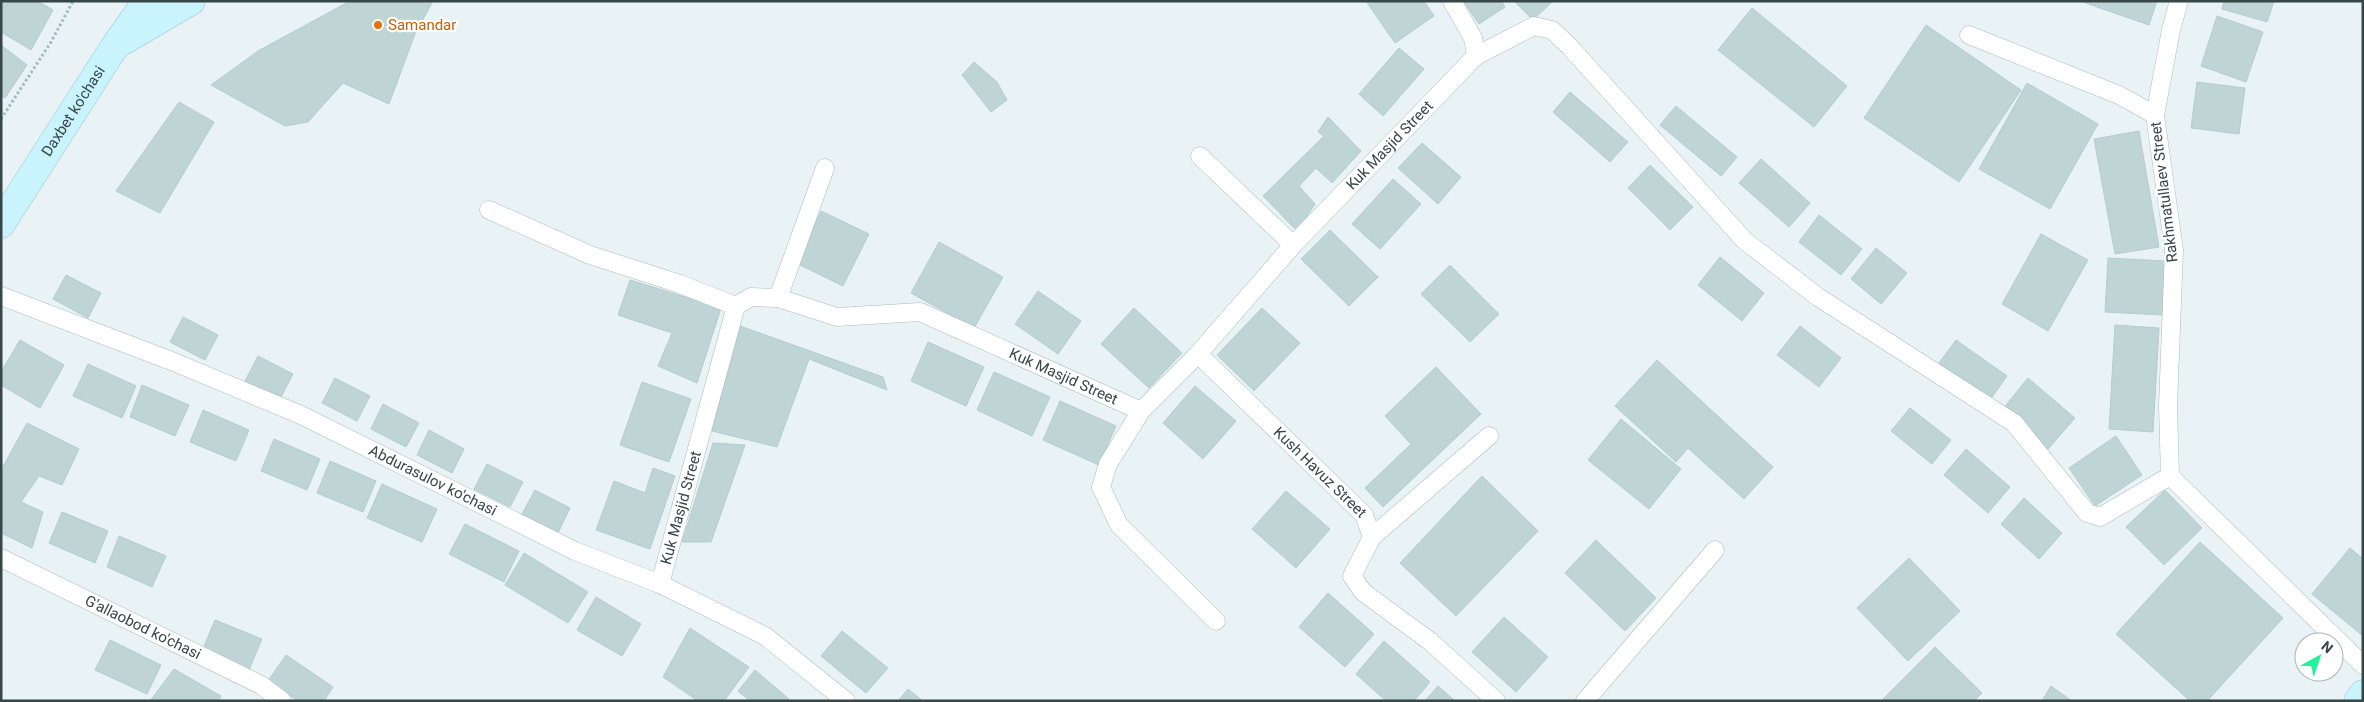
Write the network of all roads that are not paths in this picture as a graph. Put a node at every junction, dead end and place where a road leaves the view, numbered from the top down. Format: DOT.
graph roads {
  1 [pos="147,1"];
  2 [pos="191,1"];
  3 [pos="1452,1"];
  4 [pos="2179,1"];
  5 [pos="1969,35"];
  6 [pos="115,46"];
  7 [pos="1476,56"];
  8 [pos="2155,115"];
  9 [pos="1200,156"];
  10 [pos="825,168"];
  11 [pos="489,210"];
  12 [pos="1,224"];
  13 [pos="1293,246"];
  14 [pos="1,296"];
  15 [pos="778,298"];
  16 [pos="736,306"];
  17 [pos="1198,354"];
  18 [pos="1141,411"];
  19 [pos="1489,436"];
  20 [pos="2170,476"];
  21 [pos="1372,537"];
  22 [pos="1715,550"];
  23 [pos="1,558"];
  24 [pos="660,584"];
  25 [pos="1216,621"];
  26 [pos="2363,665"];
  27 [pos="2363,694"];
  28 [pos="282,701"];
  29 [pos="846,701"];
  30 [pos="1496,701"];
  31 [pos="1585,701"];
  32 [pos="2358,701"];
  1 -- 6 [label="main road, Daxbet ko'chasi"];
  2 -- 6 [label="main road"];
  3 -- 7 [label="lane"];
  4 -- 8 [label="lane, Rakhmatullaev Street"];
  5 -- 8 [label="lane"];
  6 -- 12 [label="main road, Daxbet ko'chasi"];
  7 -- 13 [label="lane, Kuk Masjid Street"];
  7 -- 20 [label="lane, Kuk Masjid Street"];
  8 -- 20 [label="lane, Rakhmatullaev Street"];
  9 -- 13 [label="lane"];
  10 -- 15 [label="lane"];
  11 -- 16 [label="lane"];
  13 -- 17 [label="lane, Kuk Masjid Street"];
  14 -- 24 [label="lane, Abdurasulov ko'chasi"];
  15 -- 16 [label="lane, Kuk Masjid Street"];
  15 -- 18 [label="lane, Kuk Masjid Street"];
  16 -- 24 [label="lane, Kuk Masjid Street"];
  17 -- 18 [label="lane, Kuk Masjid Street"];
  17 -- 21 [label="lane, Kush Havuz Street"];
  18 -- 25 [label="lane"];
  19 -- 21 [label="lane"];
  20 -- 26 [label="lane"];
  21 -- 30 [label="lane, Kush Havuz Street"];
  22 -- 31 [label="lane"];
  23 -- 28 [label="lane, G'allaobod ko'chasi"];
  24 -- 29 [label="lane, Abdurasulov ko'chasi"];
  27 -- 32 [label="main road"];
}
